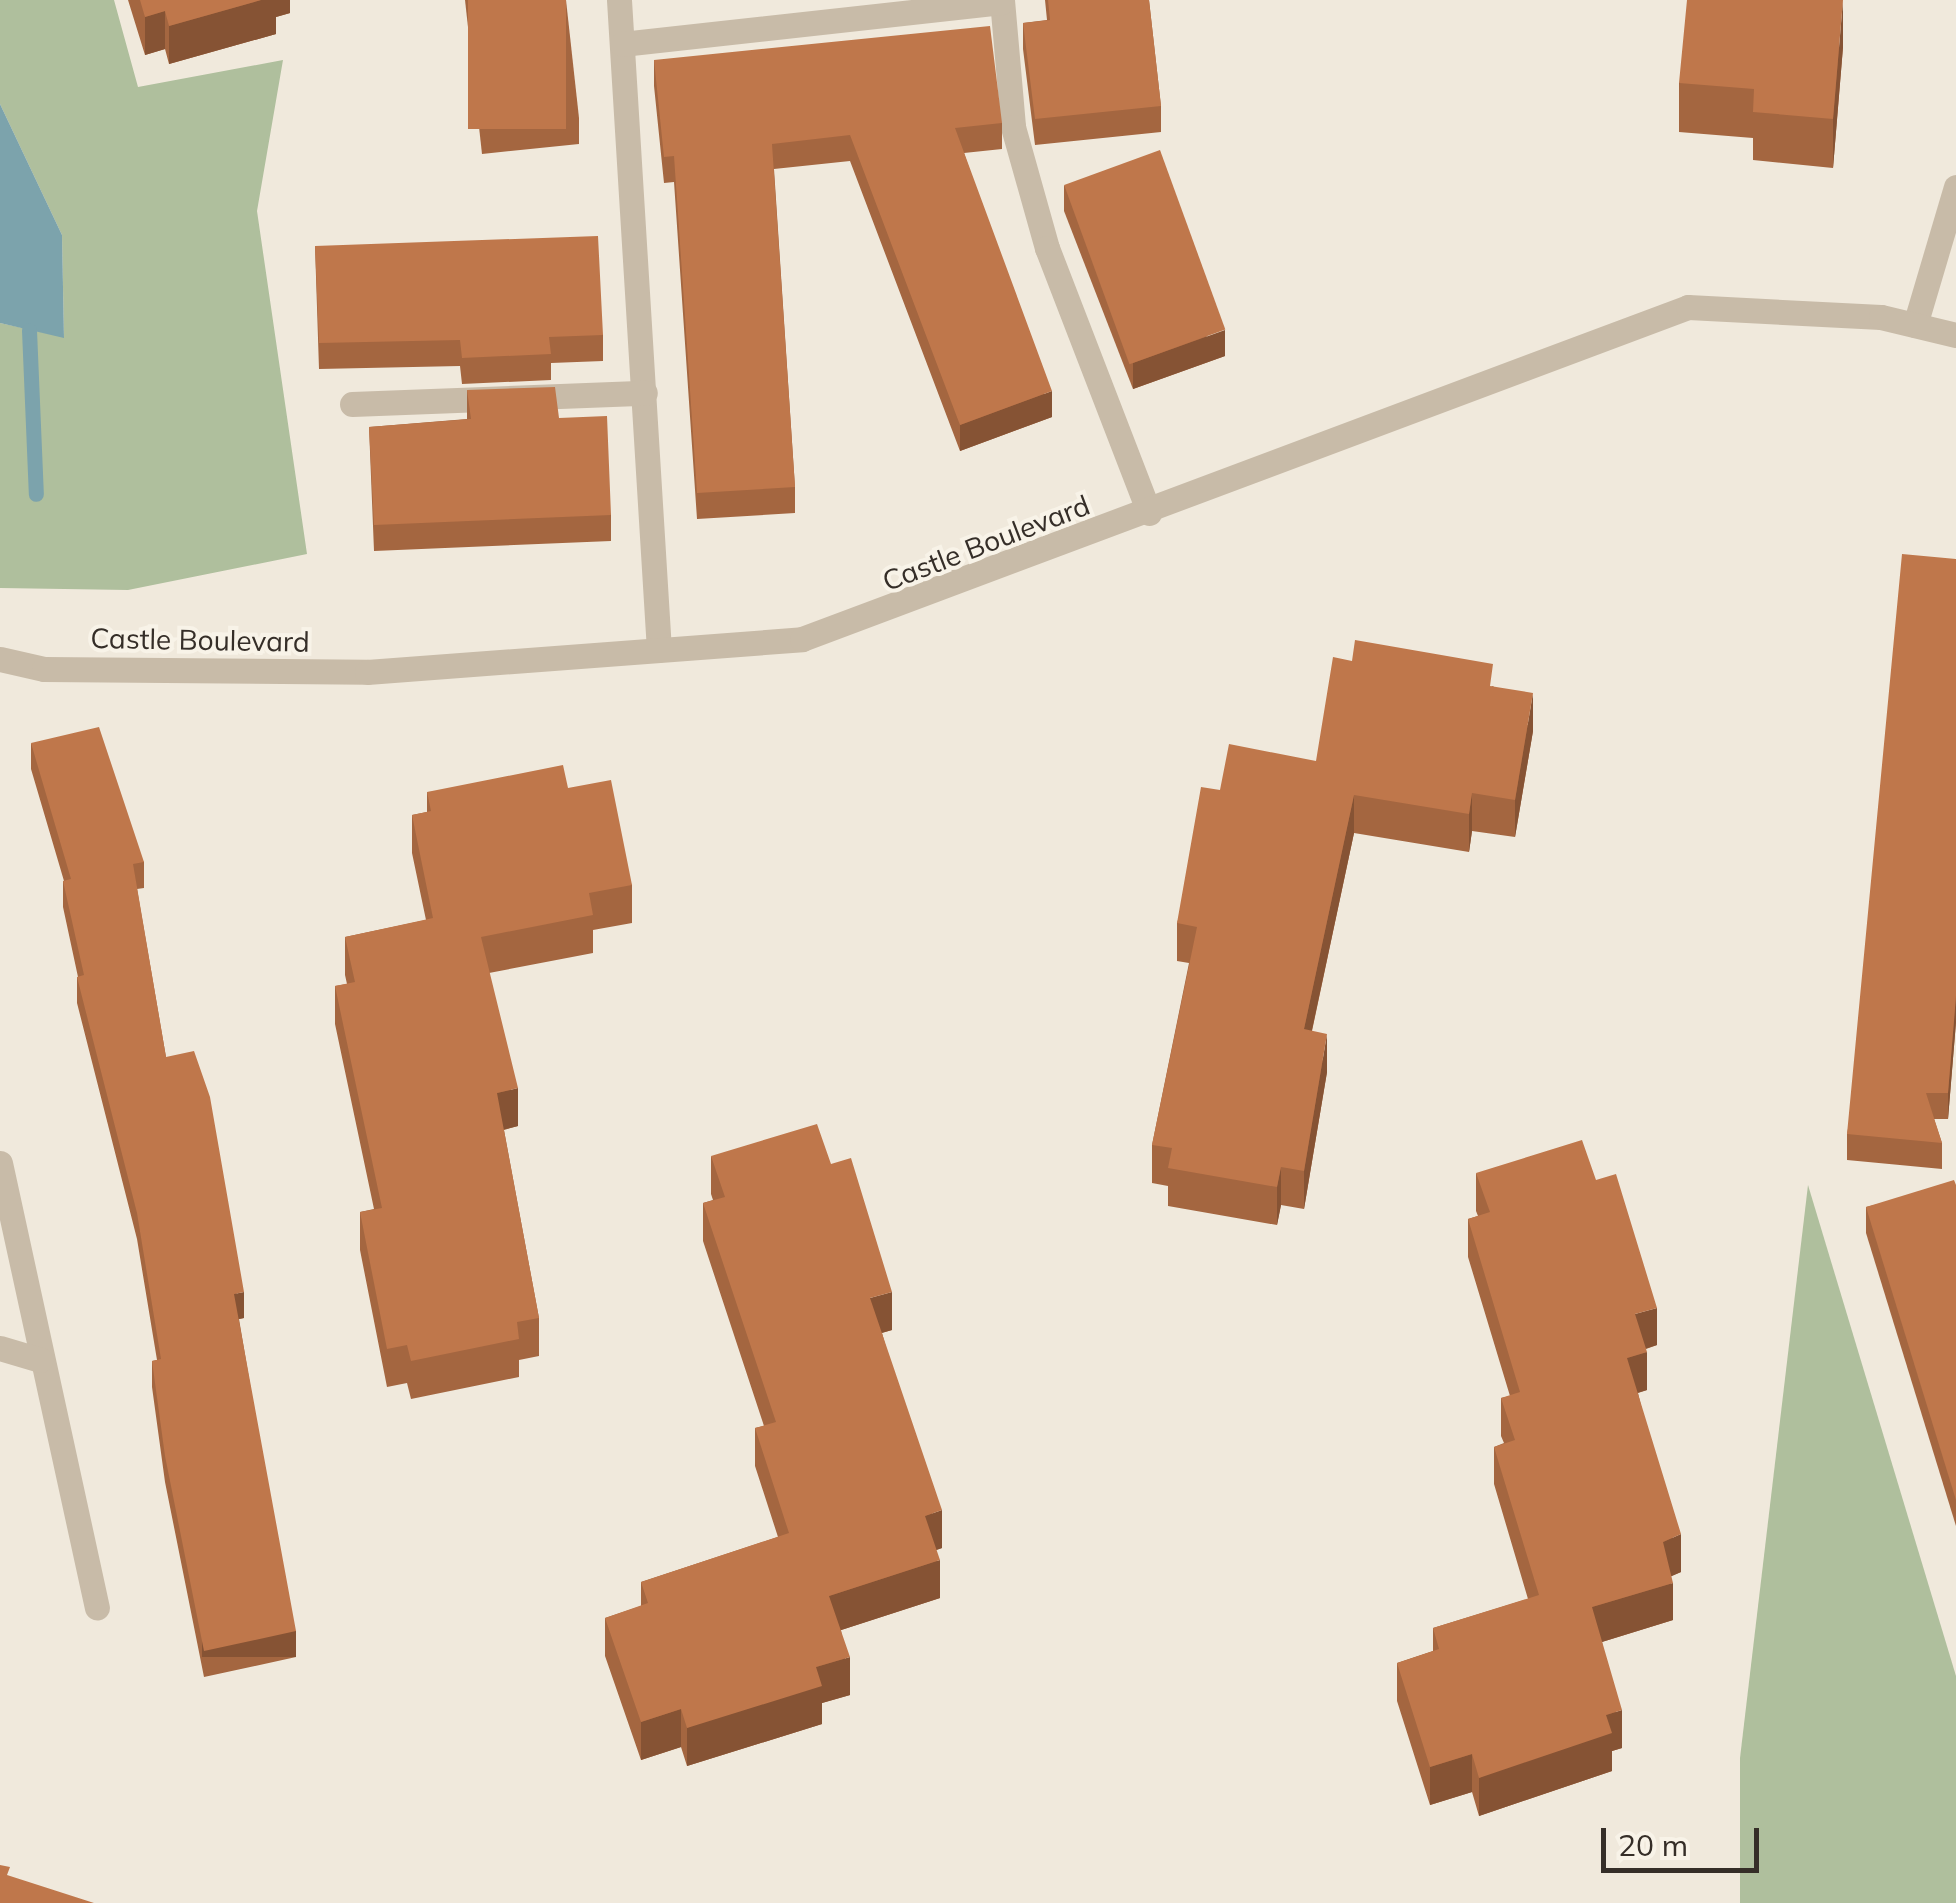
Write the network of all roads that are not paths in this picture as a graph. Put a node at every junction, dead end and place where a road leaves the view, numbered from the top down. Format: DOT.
graph roads {
  1 [pos="619,0"];
  2 [pos="1002,1"];
  3 [pos="622,44"];
  4 [pos="1956,187"];
  5 [pos="1914,325"];
  6 [pos="1956,335"];
  7 [pos="644,392"];
  8 [pos="352,404"];
  9 [pos="1148,514"];
  10 [pos="659,650"];
  11 [pos="0,659"];
  12 [pos="0,1163"];
  13 [pos="0,1348"];
  14 [pos="40,1360"];
  15 [pos="97,1608"];
  1 -- 3 [label="street"];
  2 -- 3 [label="street"];
  2 -- 9 [label="street"];
  3 -- 7 [label="street"];
  4 -- 5 [label="street"];
  5 -- 6 [label="street, Castle Boulevard"];
  5 -- 9 [label="street, Castle Boulevard"];
  7 -- 8 [label="street"];
  7 -- 10 [label="street"];
  9 -- 10 [label="street, Castle Boulevard"];
  10 -- 11 [label="street, Castle Boulevard"];
  12 -- 14 [label="street"];
  13 -- 14 [label="street"];
  14 -- 15 [label="street"];
}
